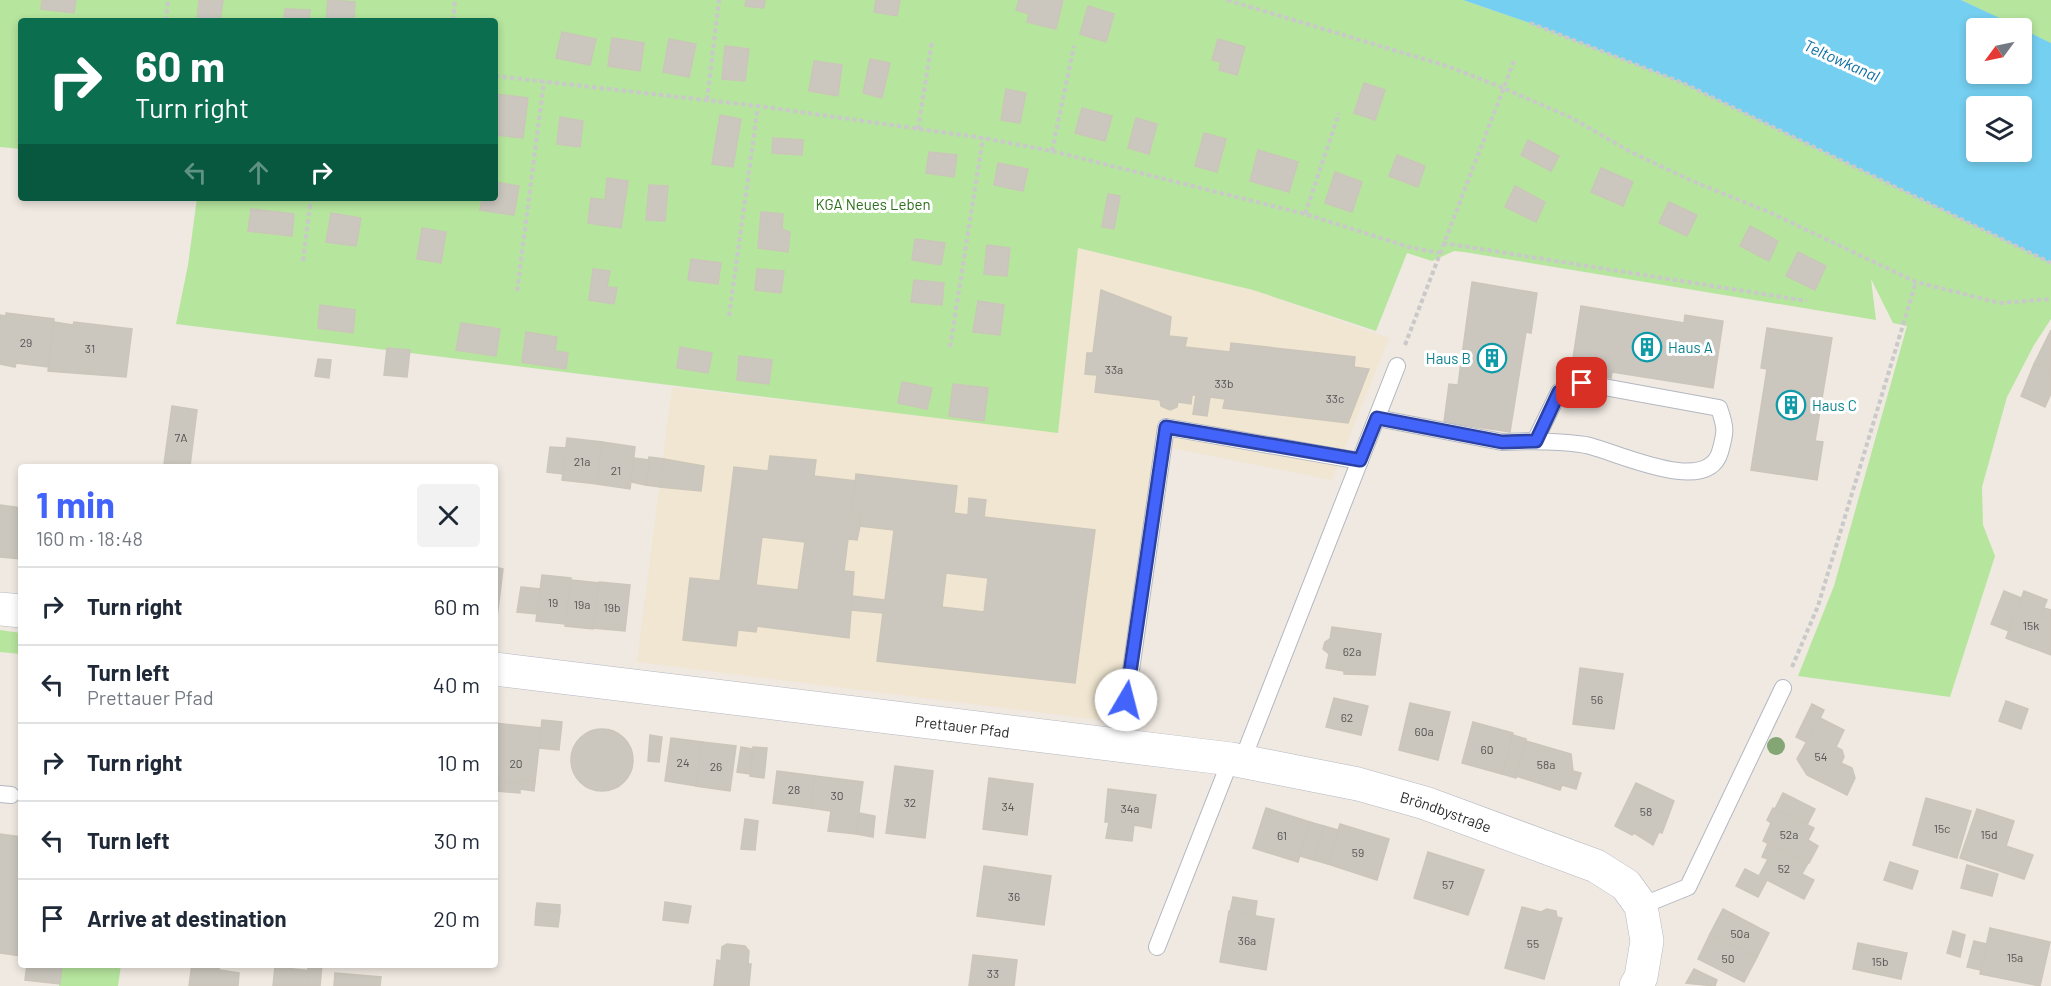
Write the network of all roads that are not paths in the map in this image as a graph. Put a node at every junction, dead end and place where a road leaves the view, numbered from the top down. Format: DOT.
graph roads {
  1 [pos="1397,366"];
  2 [pos="1377,418"];
  3 [pos="1536,441"];
  4 [pos="1360,460"];
  5 [pos="0,609"];
  6 [pos="18,611"];
  7 [pos="498,669"];
  8 [pos="1783,688"];
  9 [pos="1120,746"];
  10 [pos="1236,760"];
  11 [pos="1641,906"];
  12 [pos="1157,947"];
  13 [pos="1636,986"];
  1 -- 2 [label="lane"];
  2 -- 3 [label="lane"];
  2 -- 4 [label="lane"];
  3 -- 3 [label="lane"];
  4 -- 9 [label="lane"];
  4 -- 10 [label="lane"];
  5 -- 6 [label="street"];
  7 -- 9 [label="street, Prettauer Pfad"];
  8 -- 11 [label="lane"];
  9 -- 10 [label="street, Prettauer Pfad"];
  10 -- 11 [label="street, Bröndbystraße"];
  10 -- 12 [label="lane"];
  11 -- 13 [label="street, Bröndbystraße"];
}
